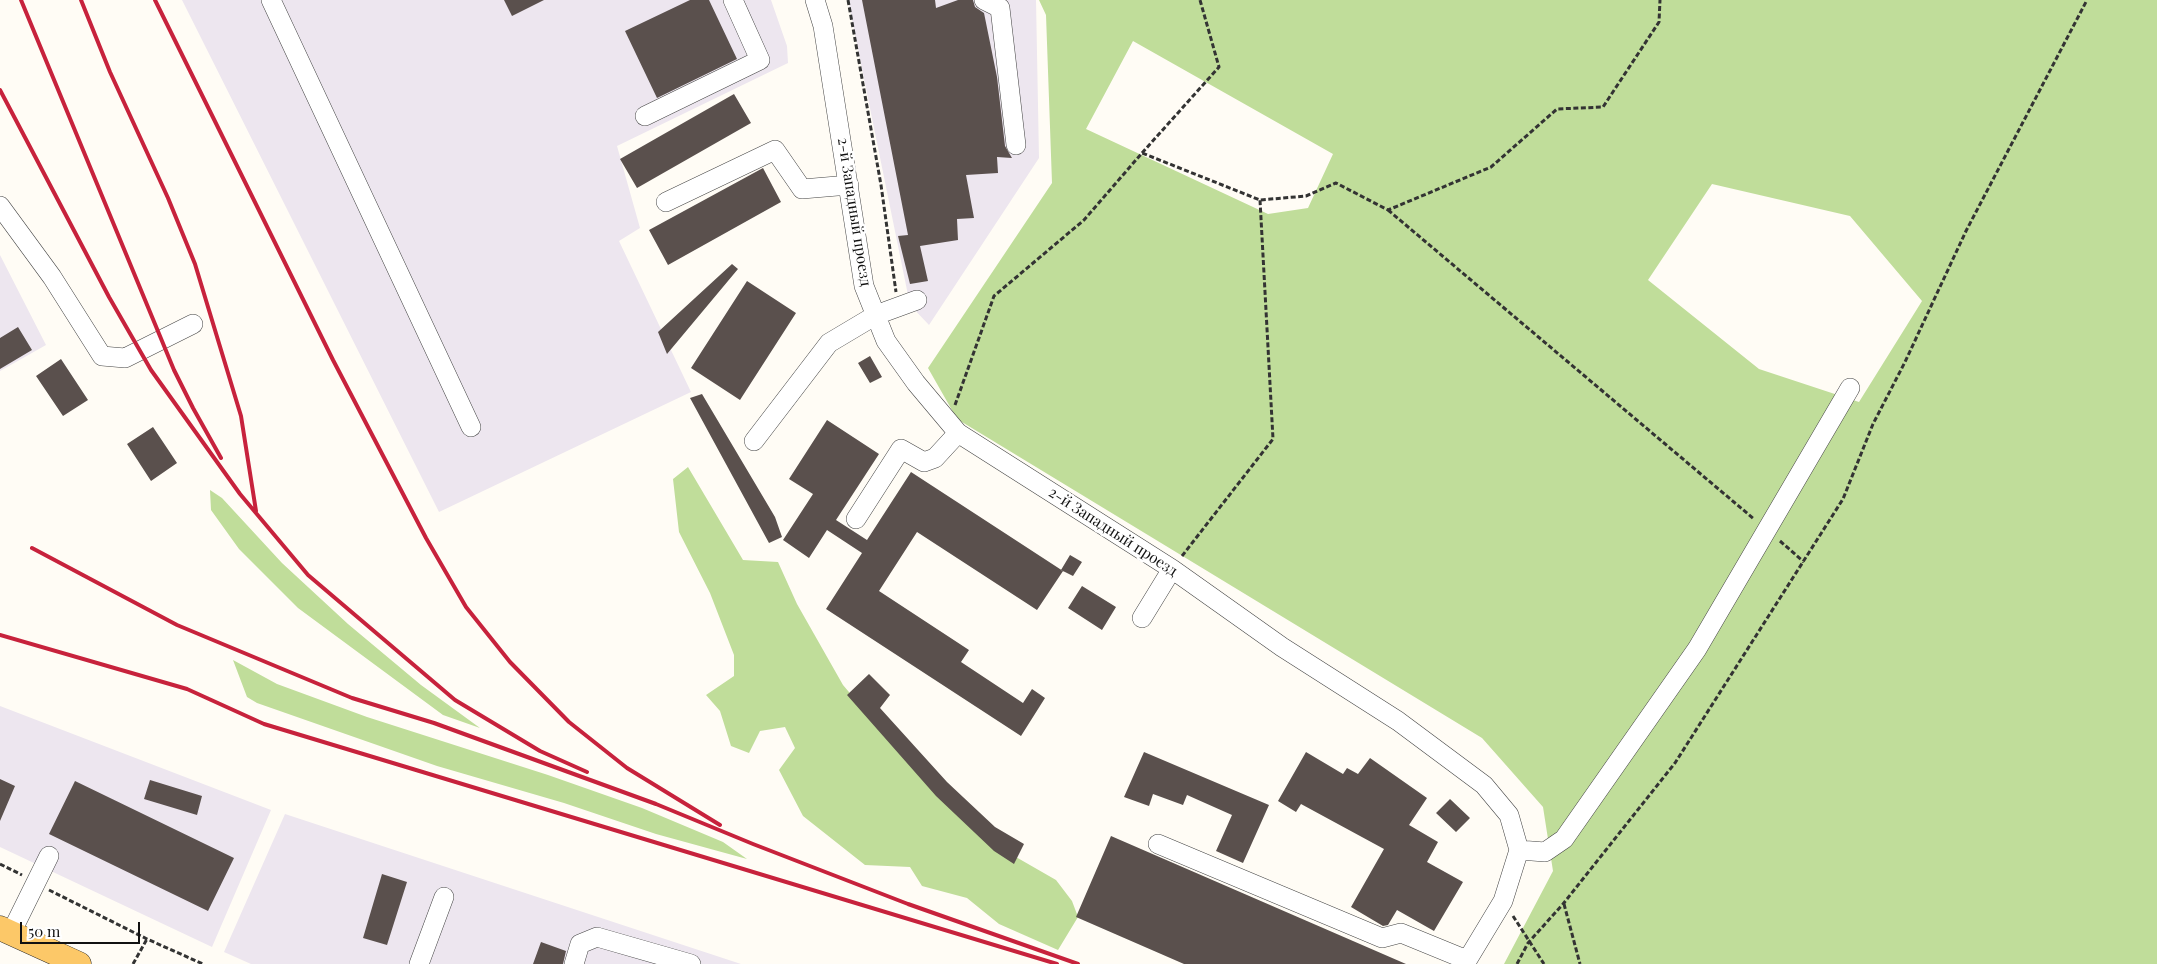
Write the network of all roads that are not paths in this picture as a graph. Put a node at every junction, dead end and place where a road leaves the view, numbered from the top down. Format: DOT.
graph roads {
  1 [pos="270,0"];
  2 [pos="733,0"];
  3 [pos="815,0"];
  4 [pos="984,0"];
  5 [pos="645,116"];
  6 [pos="1016,145"];
  7 [pos="849,185"];
  8 [pos="666,202"];
  9 [pos="0,206"];
  10 [pos="917,300"];
  11 [pos="876,315"];
  12 [pos="192,324"];
  13 [pos="1850,388"];
  14 [pos="471,427"];
  15 [pos="953,427"];
  16 [pos="754,440"];
  17 [pos="856,519"];
  18 [pos="1172,569"];
  19 [pos="1142,618"];
  20 [pos="1158,844"];
  21 [pos="1519,850"];
  22 [pos="49,856"];
  23 [pos="444,897"];
  24 [pos="6,931"];
  25 [pos="1466,962"];
  26 [pos="79,964"];
  27 [pos="419,964"];
  28 [pos="574,964"];
  29 [pos="691,964"];
  1 -- 14 [label="street"];
  2 -- 5 [label="street"];
  3 -- 7 [label="street, 2-й Западный проезд"];
  4 -- 6 [label="street"];
  7 -- 8 [label="street"];
  7 -- 11 [label="street, 2-й Западный проезд"];
  9 -- 12 [label="street"];
  10 -- 11 [label="street"];
  11 -- 15 [label="street, 2-й Западный проезд"];
  11 -- 16 [label="street"];
  13 -- 21 [label="street"];
  15 -- 17 [label="street"];
  15 -- 18 [label="street, 2-й Западный проезд"];
  18 -- 19 [label="street"];
  18 -- 21 [label="street, 2-й Западный проезд"];
  20 -- 25 [label="street"];
  21 -- 25 [label="street"];
  22 -- 24 [label="street"];
  23 -- 27 [label="street"];
  24 -- 26 [label="main road"];
  28 -- 29 [label="street"];
}
